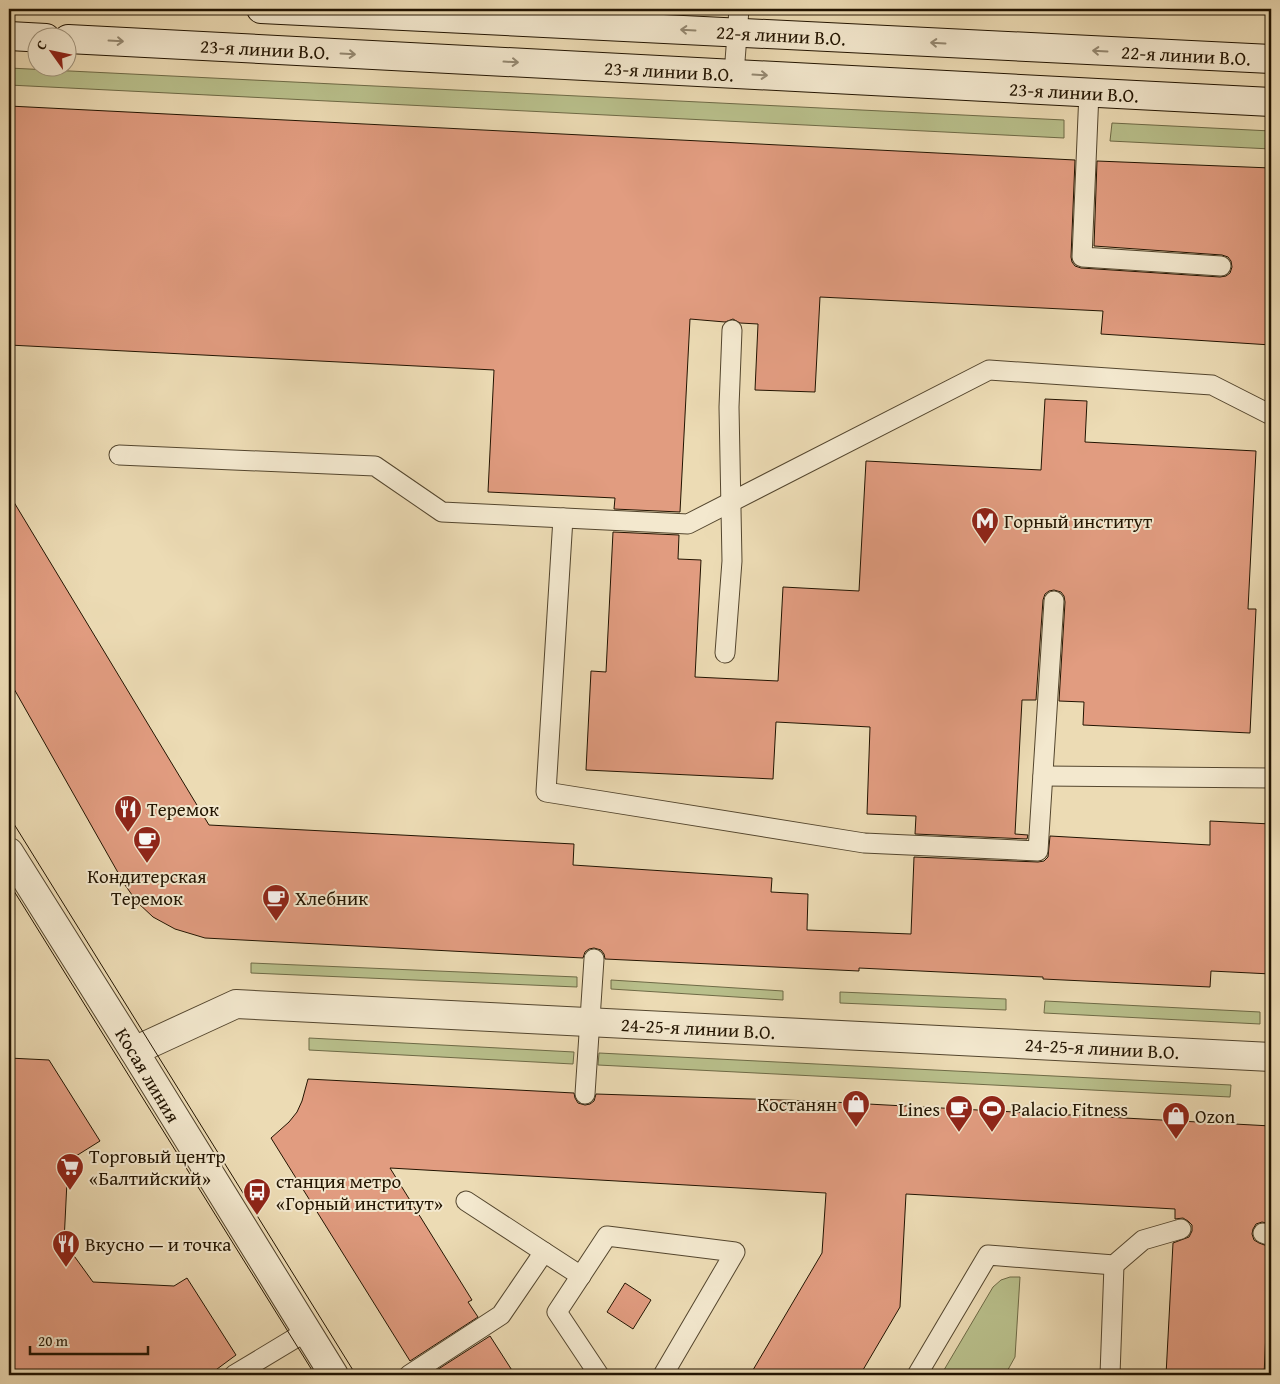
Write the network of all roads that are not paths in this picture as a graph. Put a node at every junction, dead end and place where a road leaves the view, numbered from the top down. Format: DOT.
graph roads {
  1 [pos="261,9"];
  2 [pos="273,9"];
  3 [pos="738,21"];
  4 [pos="9,36"];
  5 [pos="28,37"];
  6 [pos="78,40"];
  7 [pos="1271,59"];
  8 [pos="734,74"];
  9 [pos="1089,92"];
  10 [pos="1271,102"];
  11 [pos="1221,266"];
  12 [pos="732,330"];
  13 [pos="1271,415"];
  14 [pos="120,455"];
  15 [pos="730,502"];
  16 [pos="563,518"];
  17 [pos="1054,601"];
  18 [pos="725,653"];
  19 [pos="1043,776"];
  20 [pos="1271,778"];
  21 [pos="9,852"];
  22 [pos="594,959"];
  23 [pos="590,1023"];
  24 [pos="134,1051"];
  25 [pos="1271,1057"];
  26 [pos="585,1094"];
  27 [pos="466,1201"];
  28 [pos="1182,1229"];
  29 [pos="544,1252"];
  30 [pos="1114,1265"];
  31 [pos="581,1276"];
  32 [pos="307,1331"];
  33 [pos="234,1375"];
  34 [pos="334,1375"];
  35 [pos="409,1375"];
  36 [pos="599,1375"];
  37 [pos="663,1375"];
  38 [pos="917,1375"];
  39 [pos="1110,1375"];
  1 -- 2 [label="street, 22-я линии В.О."];
  3 -- 2 [label="street, 22-я линии В.О., one-way"];
  7 -- 3 [label="street, 22-я линии В.О., one-way"];
  3 -- 8 [label="lane"];
  4 -- 5 [label="street"];
  6 -- 8 [label="street, 23-я линии В.О., one-way"];
  8 -- 9 [label="street, 23-я линии В.О., one-way"];
  9 -- 10 [label="street, 23-я линии В.О."];
  9 -- 11 [label="lane"];
  12 -- 15 [label="lane"];
  13 -- 15 [label="lane"];
  14 -- 16 [label="lane"];
  15 -- 16 [label="lane"];
  15 -- 18 [label="lane"];
  16 -- 19 [label="lane"];
  17 -- 19 [label="lane"];
  19 -- 20 [label="lane"];
  21 -- 24 [label="street, Косая линия"];
  22 -- 23 [label="lane"];
  23 -- 24 [label="street, 24-25-я линии В.О."];
  23 -- 25 [label="street, 24-25-я линии В.О."];
  23 -- 26 [label="lane"];
  24 -- 32 [label="street, Косая линия"];
  27 -- 29 [label="lane"];
  28 -- 30 [label="lane"];
  29 -- 31 [label="lane"];
  29 -- 35 [label="lane"];
  30 -- 38 [label="lane"];
  30 -- 39 [label="lane"];
  31 -- 36 [label="lane"];
  31 -- 37 [label="lane"];
  32 -- 33 [label="lane"];
  32 -- 34 [label="street, Косая линия"];
}
